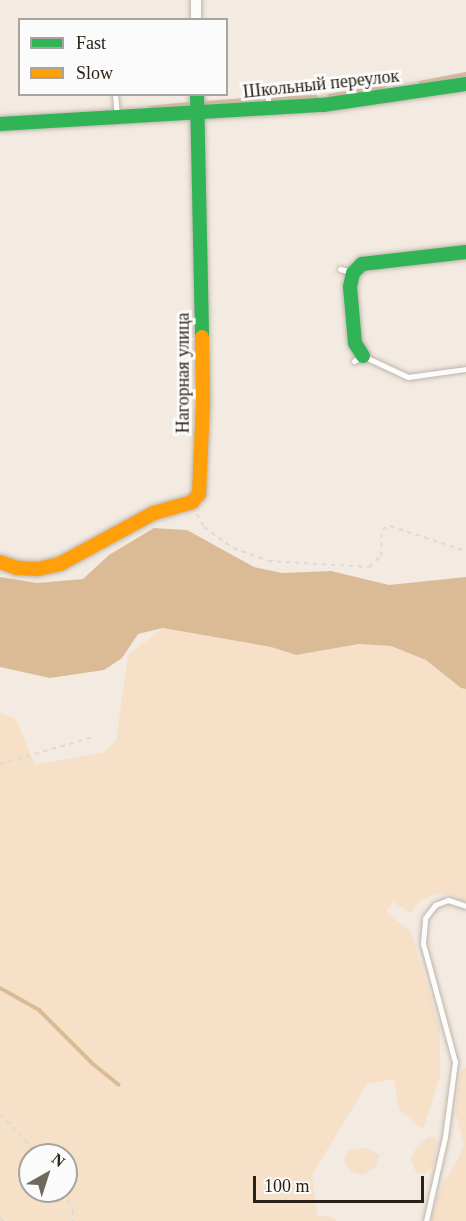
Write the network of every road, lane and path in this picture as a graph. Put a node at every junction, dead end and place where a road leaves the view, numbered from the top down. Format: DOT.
graph roads {
  1 [pos="196,0"];
  2 [pos="196,18"];
  3 [pos="466,84"];
  4 [pos="268,90"];
  5 [pos="116,96"];
  6 [pos="197,96"];
  7 [pos="268,109"];
  8 [pos="197,112"];
  9 [pos="117,118"];
  10 [pos="0,124"];
  11 [pos="466,252"];
  12 [pos="359,358"];
  13 [pos="466,369"];
  14 [pos="197,512"];
  15 [pos="466,551"];
  16 [pos="0,562"];
  17 [pos="93,737"];
  18 [pos="0,764"];
  19 [pos="466,906"];
  20 [pos="0,1114"];
  21 [pos="28,1143"];
  22 [pos="69,1203"];
  23 [pos="0,1218"];
  24 [pos="72,1220"];
  25 [pos="4,1221"];
  26 [pos="426,1221"];
  1 -- 2 [label="street"];
  3 -- 7 [label="street, Школьный переулок"];
  4 -- 7 [label="lane"];
  5 -- 9 [label="lane"];
  6 -- 8 [label="street, Нагорная улица"];
  7 -- 8 [label="street, Школьный переулок"];
  8 -- 9 [label="street, Школьный переулок"];
  8 -- 16 [label="street, Нагорная улица"];
  9 -- 10 [label="street, Школьный переулок"];
  11 -- 12 [label="street"];
  12 -- 13 [label="lane"];
  14 -- 15 [label="path"];
  17 -- 18 [label="path"];
  19 -- 26 [label="lane"];
  20 -- 21 [label="path"];
  22 -- 24 [label="path"];
  23 -- 25 [label="path"];
}
